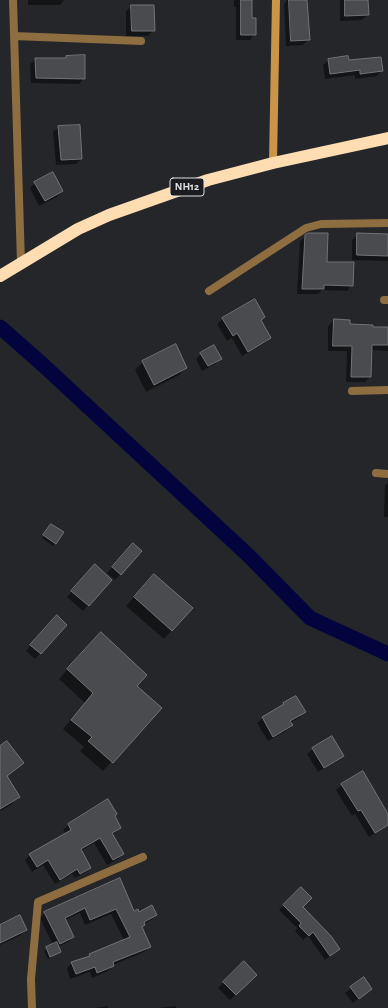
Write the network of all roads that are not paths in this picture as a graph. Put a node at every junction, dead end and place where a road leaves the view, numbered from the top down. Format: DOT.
graph roads {
  1 [pos="13,0"];
  2 [pos="276,0"];
  3 [pos="14,36"];
  4 [pos="141,41"];
  5 [pos="388,138"];
  6 [pos="273,163"];
  7 [pos="388,223"];
  8 [pos="21,262"];
  9 [pos="0,276"];
  10 [pos="209,291"];
  11 [pos="388,390"];
  12 [pos="352,391"];
  13 [pos="376,474"];
  14 [pos="388,474"];
  15 [pos="143,858"];
  16 [pos="32,1008"];
  1 -- 3 [label="street"];
  2 -- 6 [label="street"];
  3 -- 4 [label="street"];
  3 -- 8 [label="street"];
  5 -- 6 [label="highway, NH12"];
  6 -- 8 [label="highway, NH12"];
  7 -- 10 [label="street"];
  8 -- 9 [label="highway, NH12"];
  11 -- 12 [label="street"];
  13 -- 14 [label="street"];
  15 -- 16 [label="street"];
}
